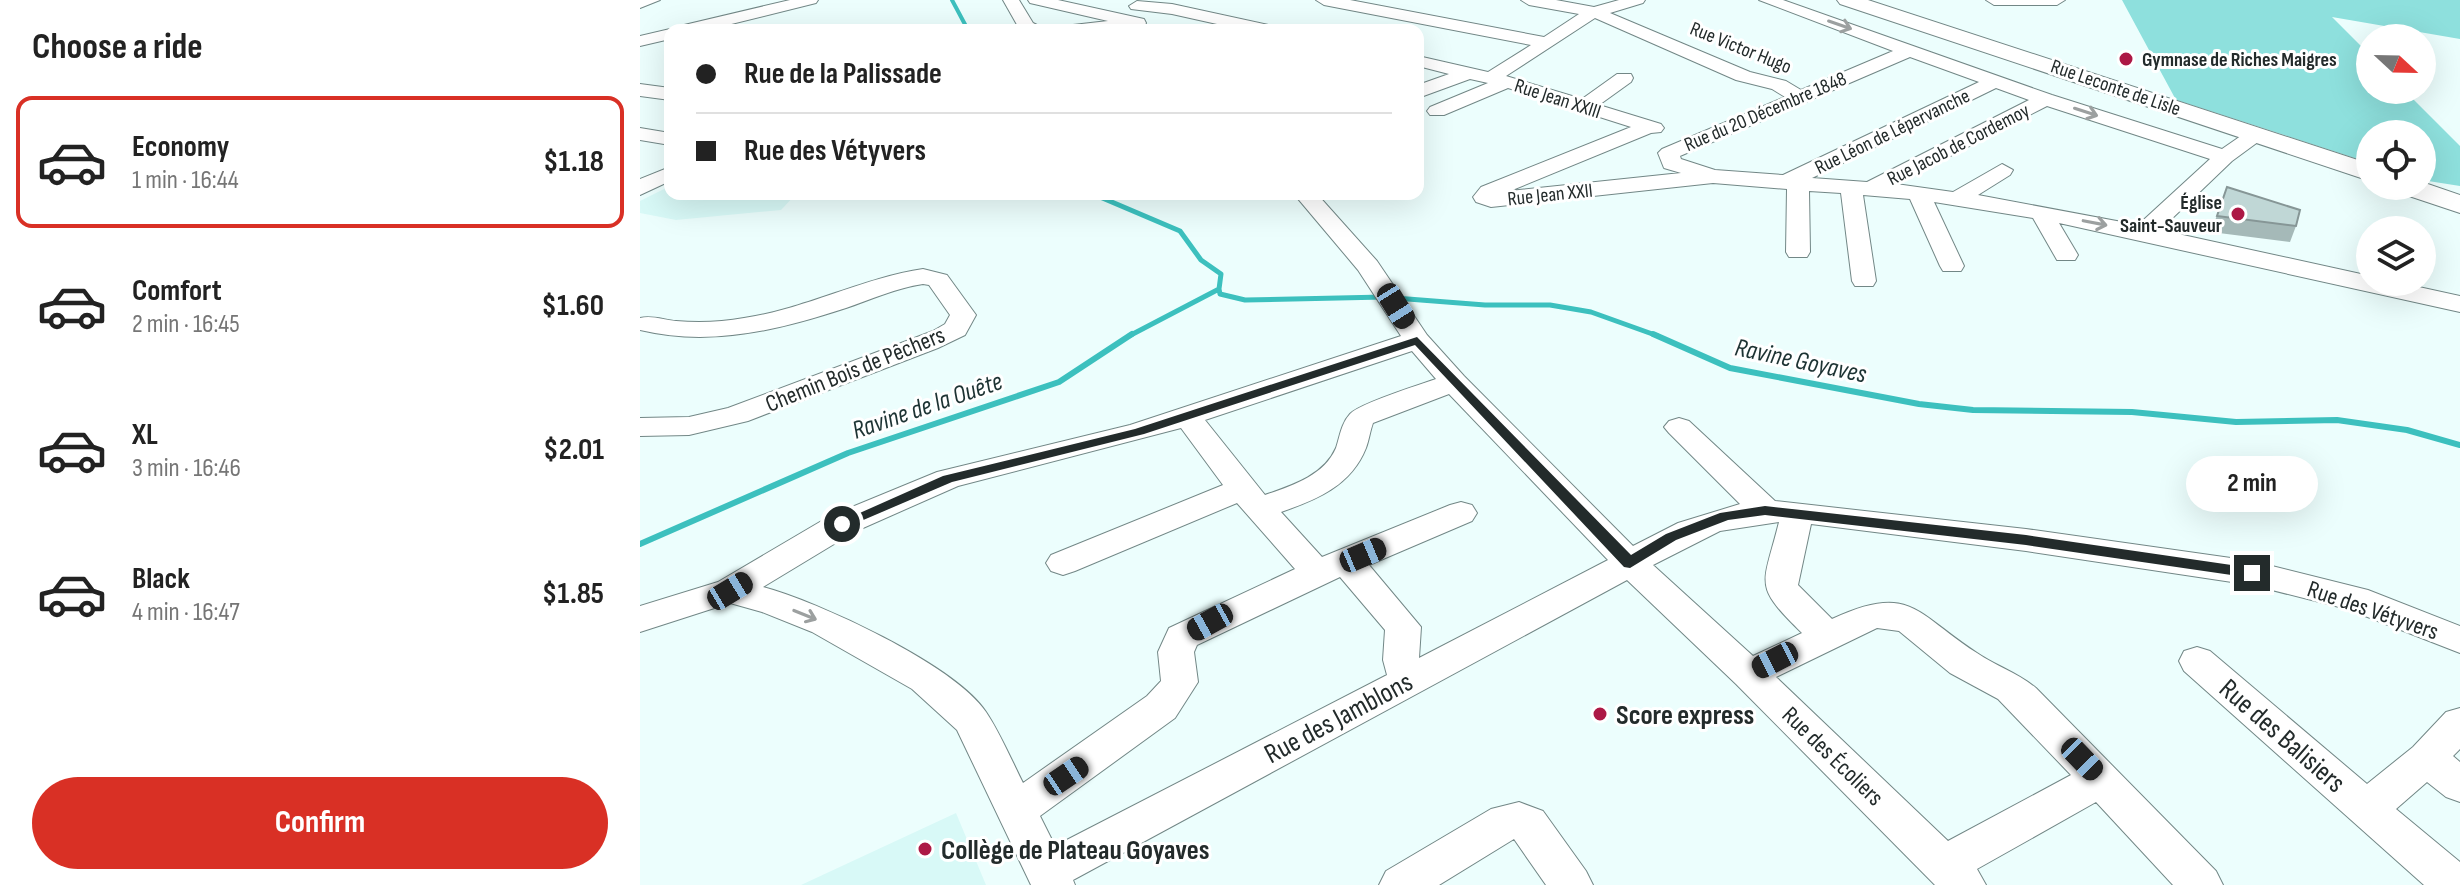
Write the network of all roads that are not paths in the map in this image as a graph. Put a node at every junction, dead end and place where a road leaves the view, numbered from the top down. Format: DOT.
graph roads {
  1 [pos="652,0"];
  2 [pos="810,0"];
  3 [pos="1011,0"];
  4 [pos="1036,0"];
  5 [pos="1198,0"];
  6 [pos="1324,0"];
  7 [pos="1529,0"];
  8 [pos="1637,0"];
  9 [pos="1767,0"];
  10 [pos="1994,0"];
  11 [pos="2057,0"];
  12 [pos="1854,1"];
  13 [pos="640,3"];
  14 [pos="716,6"];
  15 [pos="1172,9"];
  16 [pos="1594,12"];
  17 [pos="1138,15"];
  18 [pos="735,18"];
  19 [pos="710,24"];
  20 [pos="744,24"];
  21 [pos="1024,24"];
  22 [pos="1099,24"];
  23 [pos="1240,24"];
  24 [pos="664,35"];
  25 [pos="640,41"];
  26 [pos="1544,42"];
  27 [pos="1911,50"];
  28 [pos="1424,62"];
  29 [pos="1469,73"];
  30 [pos="1624,78"];
  31 [pos="1499,80"];
  32 [pos="1995,81"];
  33 [pos="640,90"];
  34 [pos="1424,90"];
  35 [pos="664,93"];
  36 [pos="1798,96"];
  37 [pos="2045,99"];
  38 [pos="1583,107"];
  39 [pos="1437,111"];
  40 [pos="1649,127"];
  41 [pos="640,134"];
  42 [pos="2255,135"];
  43 [pos="664,138"];
  44 [pos="1696,140"];
  45 [pos="2225,157"];
  46 [pos="2356,168"];
  47 [pos="2002,170"];
  48 [pos="664,176"];
  49 [pos="1713,176"];
  50 [pos="1793,181"];
  51 [pos="640,188"];
  52 [pos="1861,188"];
  53 [pos="1919,193"];
  54 [pos="2436,194"];
  55 [pos="2436,195"];
  56 [pos="1957,199"];
  57 [pos="1310,200"];
  58 [pos="2460,202"];
  59 [pos="2041,212"];
  60 [pos="2143,233"];
  61 [pos="1798,252"];
  62 [pos="2066,255"];
  63 [pos="1952,266"];
  64 [pos="1864,281"];
  65 [pos="2460,304"];
  66 [pos="648,324"];
  67 [pos="1417,340"];
  68 [pos="1454,382"];
  69 [pos="1188,417"];
  70 [pos="640,427"];
  71 [pos="1679,427"];
  72 [pos="1250,498"];
  73 [pos="1781,511"];
  74 [pos="1461,513"];
  75 [pos="1063,563"];
  76 [pos="1630,563"];
  77 [pos="1332,567"];
  78 [pos="730,591"];
  79 [pos="640,619"];
  80 [pos="1826,634"];
  81 [pos="2460,640"];
  82 [pos="2197,661"];
  83 [pos="1749,674"];
  84 [pos="1407,681"];
  85 [pos="2460,723"];
  86 [pos="2427,758"];
  87 [pos="2101,779"];
  88 [pos="2460,785"];
  89 [pos="2368,808"];
  90 [pos="1017,809"];
  91 [pos="1954,875"];
  92 [pos="1050,878"];
  93 [pos="1401,885"];
  94 [pos="1571,885"];
  95 [pos="2201,885"];
  96 [pos="2459,885"];
  1 -- 13 [label="street"];
  2 -- 18 [label="street"];
  3 -- 21 [label="street"];
  4 -- 17 [label="street"];
  5 -- 15 [label="street"];
  6 -- 26 [label="street"];
  7 -- 16 [label="street, Rue Victor Hugo"];
  8 -- 16 [label="street"];
  9 -- 27 [label="street, one-way"];
  10 -- 11 [label="street"];
  12 -- 42 [label="main road, Rue Leconte de Lisle"];
  14 -- 18 [label="street"];
  15 -- 17 [label="street"];
  15 -- 23 [label="street"];
  16 -- 26 [label="street"];
  16 -- 36 [label="street, Rue Victor Hugo"];
  17 -- 22 [label="street"];
  18 -- 19 [label="street"];
  18 -- 20 [label="street"];
  24 -- 25 [label="street"];
  26 -- 31 [label="street"];
  27 -- 32 [label="street"];
  27 -- 36 [label="street, Rue du 20 Décembre 1848"];
  28 -- 29 [label="street, Rue Jean XXIII"];
  29 -- 31 [label="street, Rue Jean XXIII"];
  29 -- 34 [label="street"];
  30 -- 38 [label="street"];
  31 -- 38 [label="street, Rue Jean XXIII"];
  31 -- 39 [label="street"];
  32 -- 37 [label="street"];
  32 -- 50 [label="street, Rue Léon de Lépervanche"];
  33 -- 35 [label="street"];
  36 -- 44 [label="street, Rue du 20 Décembre 1848"];
  37 -- 45 [label="street, one-way"];
  37 -- 52 [label="street, Rue Jacob de Cordemoy"];
  38 -- 40 [label="street, Rue Jean XXIII"];
  40 -- 44 [label="street, Rue Jean XXIII"];
  40 -- 49 [label="street, Rue Jean XXII"];
  41 -- 43 [label="street"];
  42 -- 45 [label="street"];
  42 -- 46 [label="main road, Rue Leconte de Lisle"];
  44 -- 49 [label="street, Rue du 20 Décembre 1848"];
  45 -- 60 [label="street"];
  47 -- 56 [label="street"];
  48 -- 51 [label="street"];
  49 -- 50 [label="street, Rue Jean XXII"];
  50 -- 52 [label="street, Rue Jean XXII"];
  50 -- 61 [label="street"];
  52 -- 53 [label="street, Rue Jean XXII"];
  52 -- 64 [label="street"];
  53 -- 56 [label="street, Rue Jean XXII"];
  53 -- 63 [label="street"];
  54 -- 58 [label="main road"];
  55 -- 58 [label="main road"];
  56 -- 59 [label="street, Rue Jean XXII"];
  57 -- 67 [label="street, Rue des Écoliers"];
  59 -- 60 [label="street, Rue Jean XXII, one-way"];
  59 -- 62 [label="street"];
  60 -- 65 [label="street, Rue Jean XXII"];
  66 -- 70 [label="street, Chemin Bois de Pêchers"];
  67 -- 68 [label="street, Rue des Écoliers"];
  67 -- 69 [label="street"];
  68 -- 72 [label="street"];
  68 -- 76 [label="street, Rue des Écoliers"];
  69 -- 72 [label="street"];
  69 -- 78 [label="street"];
  71 -- 73 [label="street"];
  72 -- 75 [label="street"];
  72 -- 77 [label="street"];
  73 -- 76 [label="street, Rue des Vétyvers"];
  73 -- 80 [label="street"];
  73 -- 81 [label="street, Rue des Vétyvers"];
  74 -- 77 [label="street"];
  76 -- 83 [label="street, Rue des Écoliers"];
  76 -- 84 [label="street, Rue des Jamblons"];
  77 -- 84 [label="street"];
  77 -- 90 [label="street"];
  78 -- 79 [label="street"];
  78 -- 90 [label="street, one-way"];
  80 -- 83 [label="street"];
  80 -- 87 [label="street"];
  82 -- 89 [label="street, Rue des Balisiers"];
  83 -- 91 [label="street, Rue des Écoliers"];
  84 -- 92 [label="street, Rue des Jamblons"];
  85 -- 86 [label="street, Rue des Balisiers"];
  86 -- 88 [label="street"];
  86 -- 89 [label="street, Rue des Balisiers"];
  87 -- 91 [label="street, Rue des Écoliers"];
  87 -- 95 [label="street"];
  89 -- 96 [label="street, Rue des Balisiers"];
  90 -- 92 [label="street"];
  93 -- 94 [label="street"];
}
